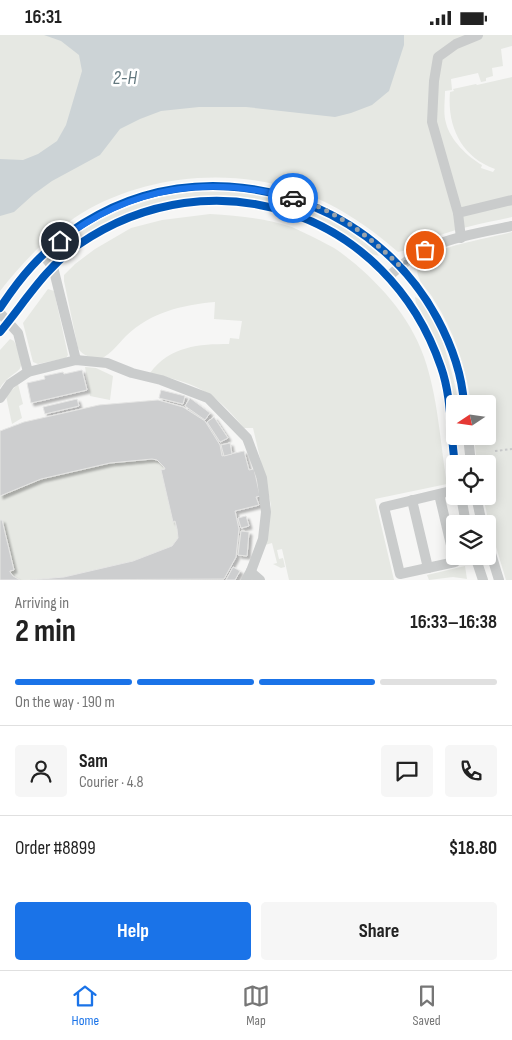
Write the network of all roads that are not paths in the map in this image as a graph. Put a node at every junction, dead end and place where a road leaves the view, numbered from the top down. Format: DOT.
graph roads {
  1 [pos="478,35"];
  2 [pos="512,200"];
  3 [pos="458,213"];
  4 [pos="512,226"];
  5 [pos="461,238"];
  6 [pos="43,255"];
  7 [pos="400,266"];
  8 [pos="53,267"];
  9 [pos="388,277"];
  10 [pos="0,308"];
  11 [pos="0,313"];
  12 [pos="8,321"];
  13 [pos="0,332"];
  14 [pos="76,361"];
  15 [pos="28,372"];
  16 [pos="462,395"];
  17 [pos="0,398"];
  18 [pos="454,455"];
  19 [pos="446,492"];
  20 [pos="439,494"];
  21 [pos="412,500"];
  22 [pos="478,565"];
  23 [pos="494,565"];
  24 [pos="428,568"];
  25 [pos="248,575"];
  26 [pos="498,577"];
  27 [pos="482,579"];
  28 [pos="260,580"];
  1 -- 3 [label="street"];
  2 -- 3 [label="street"];
  3 -- 5 [label="street"];
  4 -- 5 [label="street"];
  5 -- 7 [label="street"];
  6 -- 7 [label="street"];
  6 -- 8 [label="street"];
  6 -- 10 [label="street"];
  7 -- 9 [label="street"];
  7 -- 16 [label="street"];
  8 -- 9 [label="street"];
  8 -- 12 [label="street"];
  8 -- 14 [label="street"];
  9 -- 18 [label="street"];
  11 -- 12 [label="street"];
  12 -- 13 [label="street"];
  12 -- 15 [label="street"];
  14 -- 15 [label="street"];
  14 -- 25 [label="street"];
  15 -- 17 [label="street"];
  19 -- 20 [label="street"];
  20 -- 21 [label="street"];
  20 -- 24 [label="street"];
  21 -- 24 [label="street"];
  21 -- 24 [label="street"];
  22 -- 27 [label="street"];
  23 -- 26 [label="street"];
  25 -- 28 [label="street"];
  26 -- 27 [label="street"];
}
